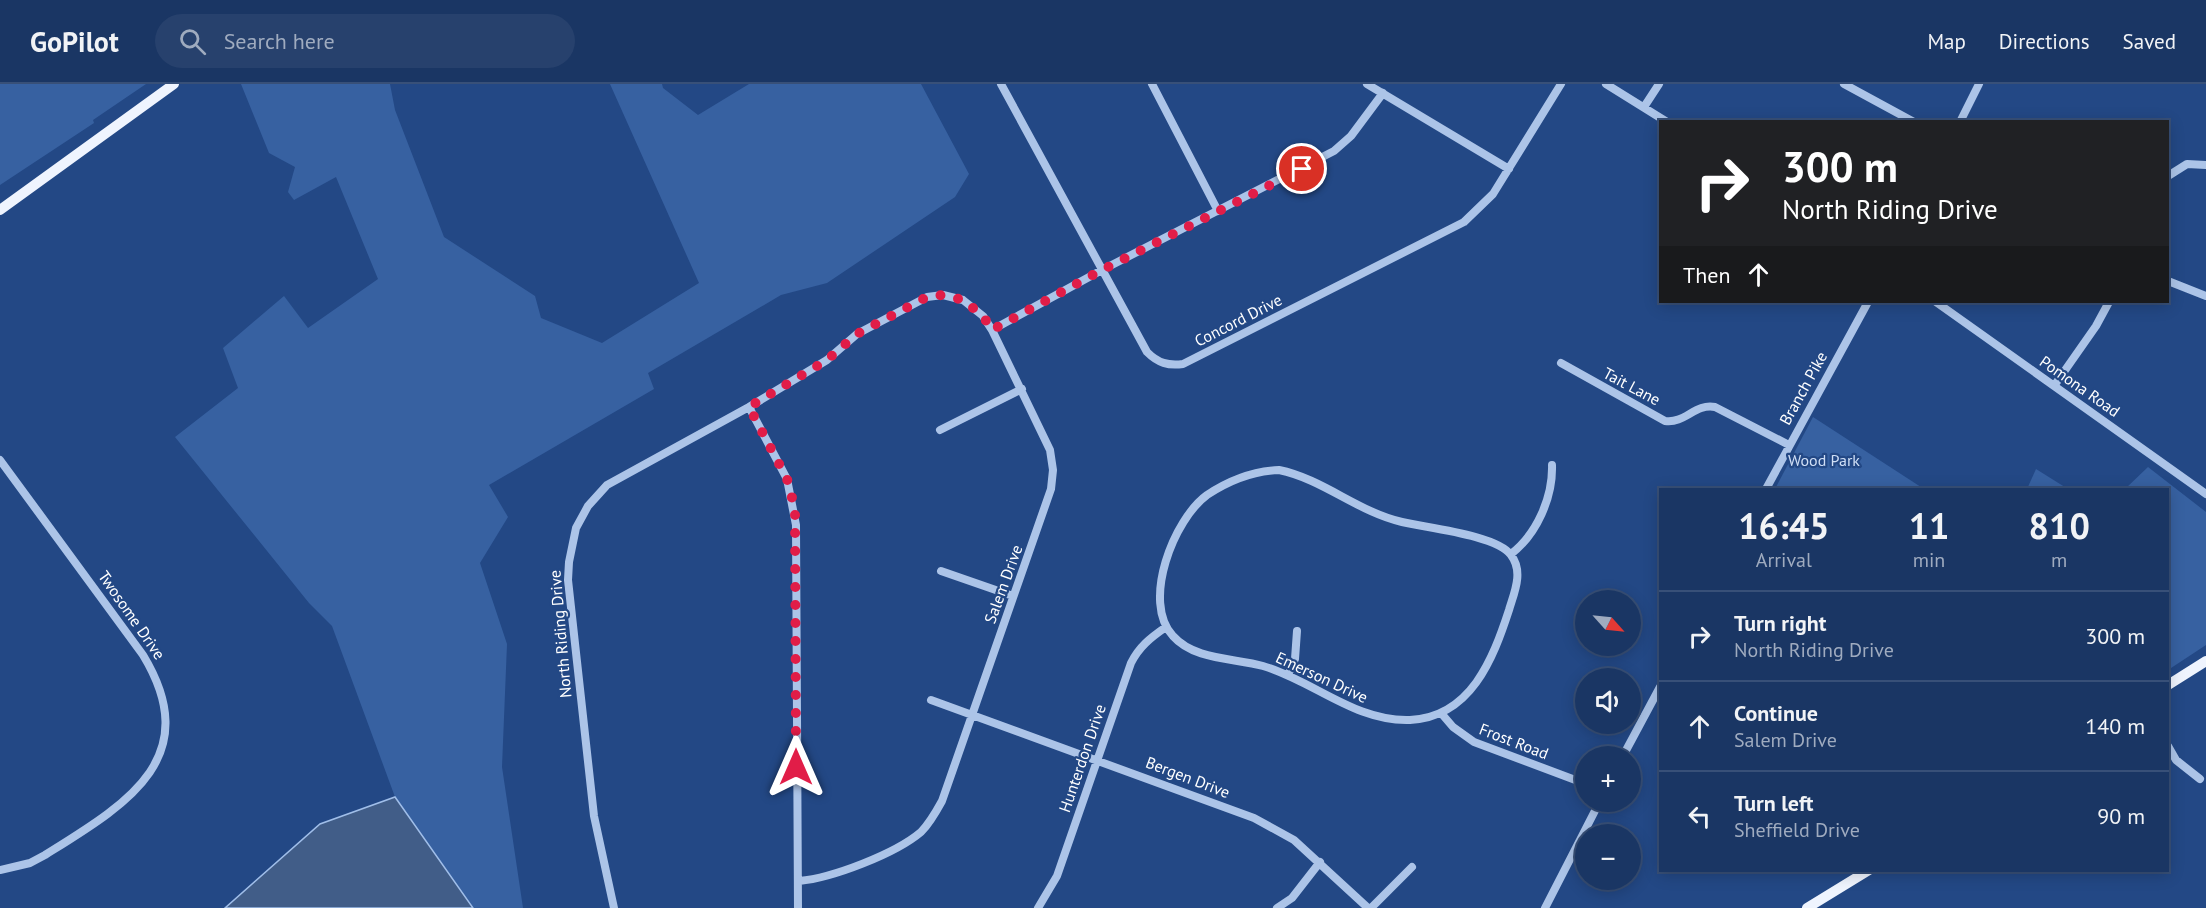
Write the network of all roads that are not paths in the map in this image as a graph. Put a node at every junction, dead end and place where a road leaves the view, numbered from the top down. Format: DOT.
graph roads {
  1 [pos="174,84"];
  2 [pos="1001,84"];
  3 [pos="1152,84"];
  4 [pos="1367,84"];
  5 [pos="1561,84"];
  6 [pos="1606,84"];
  7 [pos="1659,84"];
  8 [pos="1844,84"];
  9 [pos="1979,84"];
  10 [pos="1383,93"];
  11 [pos="1644,107"];
  12 [pos="1663,120"];
  13 [pos="1910,120"];
  14 [pos="1961,120"];
  15 [pos="2206,165"];
  16 [pos="1509,169"];
  17 [pos="2169,175"];
  18 [pos="0,210"];
  19 [pos="1218,211"];
  20 [pos="1102,270"];
  21 [pos="2169,281"];
  22 [pos="2206,296"];
  23 [pos="1867,303"];
  24 [pos="1937,303"];
  25 [pos="2108,303"];
  26 [pos="895,315"];
  27 [pos="992,330"];
  28 [pos="1561,363"];
  29 [pos="2054,386"];
  30 [pos="1022,389"];
  31 [pos="749,407"];
  32 [pos="940,430"];
  33 [pos="1789,445"];
  34 [pos="0,460"];
  35 [pos="1552,465"];
  36 [pos="1767,488"];
  37 [pos="2206,494"];
  38 [pos="1511,554"];
  39 [pos="941,571"];
  40 [pos="1013,596"];
  41 [pos="1166,627"];
  42 [pos="1297,631"];
  43 [pos="2206,661"];
  44 [pos="1288,675"];
  45 [pos="2169,684"];
  46 [pos="1659,689"];
  47 [pos="931,700"];
  48 [pos="1441,713"];
  49 [pos="974,714"];
  50 [pos="1628,746"];
  51 [pos="2169,748"];
  52 [pos="1097,759"];
  53 [pos="2200,779"];
  54 [pos="1575,780"];
  55 [pos="1594,812"];
  56 [pos="1320,862"];
  57 [pos="1412,867"];
  58 [pos="0,870"];
  59 [pos="1866,872"];
  60 [pos="799,881"];
  61 [pos="614,908"];
  62 [pos="798,908"];
  63 [pos="1038,908"];
  64 [pos="1277,908"];
  65 [pos="1369,908"];
  66 [pos="1545,908"];
  67 [pos="1807,908"];
  1 -- 18 [label="main road"];
  2 -- 20 [label="street, Concord Drive"];
  3 -- 19 [label="street"];
  4 -- 10 [label="street"];
  5 -- 16 [label="street, Concord Drive"];
  6 -- 11 [label="street"];
  7 -- 11 [label="street"];
  8 -- 13 [label="street"];
  9 -- 14 [label="street"];
  10 -- 16 [label="street"];
  10 -- 19 [label="street"];
  11 -- 12 [label="street"];
  15 -- 17 [label="street"];
  16 -- 20 [label="street, Concord Drive"];
  19 -- 20 [label="street"];
  20 -- 27 [label="street"];
  21 -- 22 [label="street"];
  23 -- 33 [label="street, Branch Pike"];
  24 -- 29 [label="street, Pomona Road"];
  25 -- 29 [label="street"];
  26 -- 27 [label="street, Salem Drive"];
  26 -- 31 [label="street, North Riding Drive"];
  27 -- 30 [label="street, Salem Drive"];
  28 -- 33 [label="street, Tait Lane"];
  29 -- 37 [label="street, Pomona Road"];
  30 -- 32 [label="street"];
  30 -- 40 [label="street, Salem Drive"];
  31 -- 60 [label="street"];
  31 -- 61 [label="street, North Riding Drive"];
  33 -- 36 [label="street, Branch Pike"];
  34 -- 58 [label="street, Twosome Drive"];
  35 -- 38 [label="street"];
  38 -- 41 [label="street"];
  38 -- 48 [label="street, Emerson Drive"];
  39 -- 40 [label="street"];
  40 -- 49 [label="street, Salem Drive"];
  41 -- 44 [label="street, Emerson Drive"];
  41 -- 52 [label="street, Hunterdon Drive"];
  42 -- 44 [label="street"];
  43 -- 45 [label="main road"];
  44 -- 48 [label="street, Emerson Drive"];
  46 -- 50 [label="street"];
  47 -- 49 [label="street, Bergen Drive"];
  48 -- 54 [label="street, Frost Road"];
  49 -- 52 [label="street, Bergen Drive"];
  49 -- 60 [label="street, Salem Drive"];
  51 -- 53 [label="street"];
  52 -- 56 [label="street, Bergen Drive"];
  52 -- 63 [label="street, Hunterdon Drive"];
  55 -- 66 [label="street"];
  56 -- 64 [label="street"];
  56 -- 65 [label="street, Bergen Drive"];
  57 -- 65 [label="street"];
  59 -- 67 [label="main road"];
  60 -- 62 [label="street"];
}
